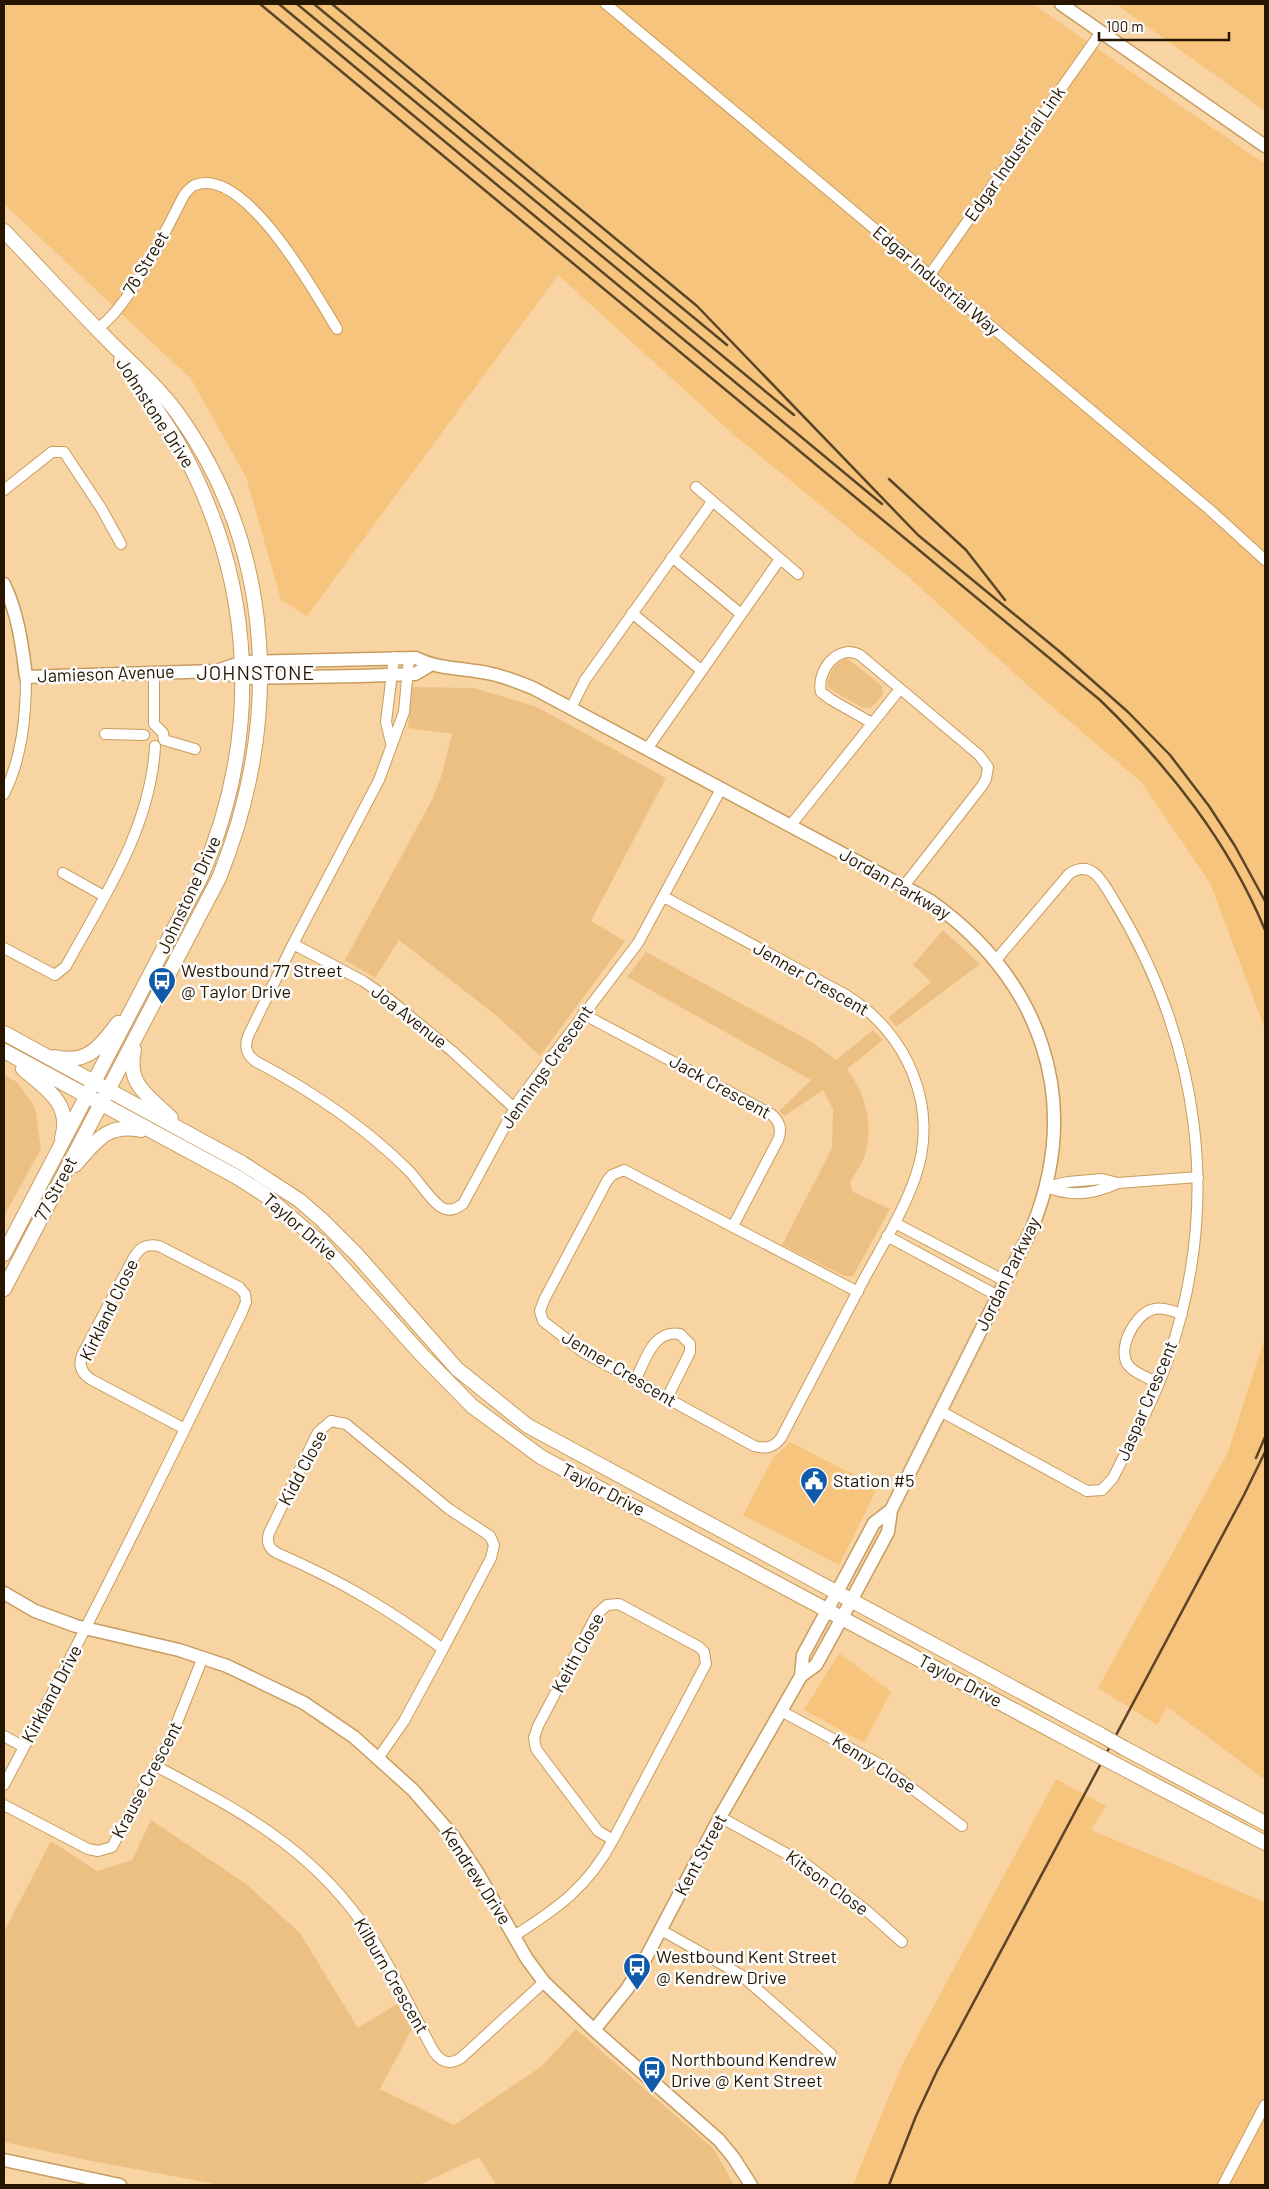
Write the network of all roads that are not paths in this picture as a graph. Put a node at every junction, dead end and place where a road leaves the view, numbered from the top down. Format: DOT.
graph roads {
  1 [pos="606,4"];
  2 [pos="1061,4"];
  3 [pos="1101,32"];
  4 [pos="1265,146"];
  5 [pos="4,231"];
  6 [pos="929,276"];
  7 [pos="337,329"];
  8 [pos="102,334"];
  9 [pos="696,488"];
  10 [pos="4,490"];
  11 [pos="712,502"];
  12 [pos="120,544"];
  13 [pos="672,557"];
  14 [pos="780,559"];
  15 [pos="1265,560"];
  16 [pos="798,574"];
  17 [pos="4,584"];
  18 [pos="632,612"];
  19 [pos="741,614"];
  20 [pos="394,658"];
  21 [pos="409,658"];
  22 [pos="260,661"];
  23 [pos="243,662"];
  24 [pos="430,665"];
  25 [pos="701,670"];
  26 [pos="216,671"];
  27 [pos="154,672"];
  28 [pos="393,674"];
  29 [pos="408,674"];
  30 [pos="26,677"];
  31 [pos="243,678"];
  32 [pos="260,678"];
  33 [pos="900,689"];
  34 [pos="571,708"];
  35 [pos="872,723"];
  36 [pos="154,724"];
  37 [pos="105,734"];
  38 [pos="144,735"];
  39 [pos="164,740"];
  40 [pos="391,743"];
  41 [pos="155,746"];
  42 [pos="195,749"];
  43 [pos="647,749"];
  44 [pos="722,789"];
  45 [pos="4,792"];
  46 [pos="790,826"];
  47 [pos="62,873"];
  48 [pos="904,886"];
  49 [pos="104,896"];
  50 [pos="664,897"];
  51 [pos="293,944"];
  52 [pos="4,948"];
  53 [pos="996,960"];
  54 [pos="141,992"];
  55 [pos="583,1014"];
  56 [pos="4,1033"];
  57 [pos="138,1037"];
  58 [pos="4,1052"];
  59 [pos="44,1054"];
  60 [pos="95,1082"];
  61 [pos="110,1089"];
  62 [pos="87,1097"];
  63 [pos="101,1105"];
  64 [pos="514,1108"];
  65 [pos="183,1131"];
  66 [pos="154,1132"];
  67 [pos="54,1160"];
  68 [pos="1198,1177"];
  69 [pos="57,1187"];
  70 [pos="1046,1187"];
  71 [pos="895,1223"];
  72 [pos="733,1226"];
  73 [pos="887,1236"];
  74 [pos="4,1254"];
  75 [pos="1005,1281"];
  76 [pos="4,1289"];
  77 [pos="858,1292"];
  78 [pos="998,1296"];
  79 [pos="1182,1314"];
  80 [pos="635,1381"];
  81 [pos="1158,1383"];
  82 [pos="667,1398"];
  83 [pos="942,1412"];
  84 [pos="185,1429"];
  85 [pos="891,1510"];
  86 [pos="4,1594"];
  87 [pos="836,1594"];
  88 [pos="851,1602"];
  89 [pos="827,1610"];
  90 [pos="842,1618"];
  91 [pos="86,1629"];
  92 [pos="443,1650"];
  93 [pos="203,1657"];
  94 [pos="801,1676"];
  95 [pos="781,1711"];
  96 [pos="4,1736"];
  97 [pos="24,1747"];
  98 [pos="379,1757"];
  99 [pos="156,1766"];
  100 [pos="4,1785"];
  101 [pos="4,1805"];
  102 [pos="720,1817"];
  103 [pos="1265,1823"];
  104 [pos="962,1826"];
  105 [pos="613,1840"];
  106 [pos="1265,1843"];
  107 [pos="661,1930"];
  108 [pos="514,1936"];
  109 [pos="902,1942"];
  110 [pos="544,1982"];
  111 [pos="594,2030"];
  112 [pos="831,2054"];
  113 [pos="1265,2105"];
  114 [pos="4,2160"];
  115 [pos="120,2185"];
  116 [pos="751,2185"];
  117 [pos="1223,2185"];
  1 -- 6 [label="street, Edgar Industrial Way"];
  2 -- 3 [label="street"];
  3 -- 4 [label="street"];
  3 -- 6 [label="street, Edgar Industrial Link"];
  5 -- 8 [label="main road, Johnstone Drive"];
  6 -- 15 [label="street, Edgar Industrial Way"];
  7 -- 8 [label="street, 76 Street"];
  8 -- 22 [label="main road, Johnstone Drive"];
  8 -- 23 [label="main road, Johnstone Drive"];
  9 -- 11 [label="street"];
  10 -- 12 [label="street"];
  11 -- 13 [label="street"];
  11 -- 14 [label="street"];
  13 -- 18 [label="street"];
  13 -- 19 [label="street"];
  14 -- 16 [label="street"];
  14 -- 19 [label="street"];
  17 -- 30 [label="street"];
  18 -- 25 [label="street"];
  18 -- 34 [label="street"];
  19 -- 25 [label="street"];
  20 -- 21 [label="street, Jordan Parkway"];
  20 -- 22 [label="street, Jordan Parkway"];
  20 -- 28 [label="street, Jennings Crescent"];
  21 -- 24 [label="street, Jordan Parkway"];
  21 -- 29 [label="street, Jennings Crescent"];
  22 -- 23 [label="street, Jordan Parkway"];
  22 -- 32 [label="main road, Johnstone Drive"];
  23 -- 26 [label="street, Jamieson Avenue"];
  23 -- 31 [label="main road, Johnstone Drive"];
  24 -- 29 [label="street, Jordan Parkway"];
  24 -- 34 [label="street, Jordan Parkway"];
  25 -- 43 [label="street"];
  26 -- 27 [label="street, Jamieson Avenue"];
  26 -- 31 [label="street, Jamieson Avenue"];
  27 -- 30 [label="street, Jamieson Avenue"];
  27 -- 36 [label="street"];
  28 -- 29 [label="street, Jordan Parkway"];
  28 -- 32 [label="street, Jordan Parkway"];
  28 -- 40 [label="street, Jennings Crescent"];
  29 -- 40 [label="street, Jennings Crescent"];
  30 -- 45 [label="street"];
  31 -- 32 [label="street, Jordan Parkway"];
  31 -- 54 [label="main road, Johnstone Drive"];
  32 -- 57 [label="main road, Johnstone Drive"];
  33 -- 35 [label="street"];
  33 -- 35 [label="street"];
  33 -- 48 [label="street"];
  34 -- 43 [label="street, Jordan Parkway"];
  35 -- 46 [label="street"];
  36 -- 38 [label="street"];
  36 -- 39 [label="street"];
  37 -- 38 [label="street"];
  38 -- 41 [label="street"];
  39 -- 41 [label="street"];
  39 -- 42 [label="street"];
  40 -- 51 [label="street, Jennings Crescent"];
  41 -- 49 [label="street"];
  43 -- 44 [label="street, Jordan Parkway"];
  44 -- 46 [label="street, Jordan Parkway"];
  44 -- 50 [label="street, Jennings Crescent"];
  46 -- 48 [label="street, Jordan Parkway"];
  47 -- 49 [label="street"];
  48 -- 53 [label="street, Jordan Parkway"];
  49 -- 52 [label="street"];
  50 -- 55 [label="street, Jennings Crescent"];
  50 -- 71 [label="street, Jenner Crescent"];
  51 -- 64 [label="street, Joa Avenue"];
  51 -- 64 [label="street, Jennings Crescent"];
  53 -- 68 [label="street, Jaspar Crescent"];
  53 -- 70 [label="street, Jordan Parkway"];
  54 -- 59 [label="main road"];
  54 -- 60 [label="main road, Johnstone Drive"];
  55 -- 64 [label="street, Jennings Crescent"];
  55 -- 72 [label="street, Jack Crescent"];
  56 -- 59 [label="main road, Taylor Drive"];
  57 -- 61 [label="main road, Johnstone Drive"];
  57 -- 65 [label="main road"];
  58 -- 62 [label="main road, Taylor Drive"];
  58 -- 67 [label="main road"];
  59 -- 60 [label="main road, Taylor Drive"];
  60 -- 61 [label="main road, Taylor Drive"];
  60 -- 62 [label="main road, 77 Street"];
  61 -- 63 [label="main road, 77 Street"];
  61 -- 65 [label="main road, Taylor Drive"];
  62 -- 63 [label="main road, Taylor Drive"];
  62 -- 67 [label="main road, 77 Street"];
  63 -- 66 [label="main road, Taylor Drive"];
  63 -- 69 [label="main road, 77 Street"];
  65 -- 87 [label="main road, Taylor Drive"];
  66 -- 69 [label="main road"];
  66 -- 89 [label="main road, Taylor Drive"];
  67 -- 74 [label="main road, 77 Street"];
  68 -- 70 [label="street"];
  68 -- 79 [label="street, Jaspar Crescent"];
  69 -- 76 [label="main road, 77 Street"];
  70 -- 75 [label="street, Jordan Parkway"];
  71 -- 73 [label="street, Jenner Crescent"];
  71 -- 75 [label="street"];
  72 -- 77 [label="street, Jenner Crescent"];
  72 -- 80 [label="street, Jenner Crescent"];
  73 -- 77 [label="street, Jenner Crescent"];
  73 -- 78 [label="street"];
  75 -- 78 [label="street, Jordan Parkway"];
  77 -- 82 [label="street, Jenner Crescent"];
  78 -- 83 [label="street, Jordan Parkway"];
  79 -- 81 [label="street, Jaspar Crescent"];
  79 -- 81 [label="street"];
  80 -- 82 [label="street, Jenner Crescent"];
  80 -- 82 [label="street"];
  81 -- 83 [label="street, Jaspar Crescent"];
  83 -- 85 [label="street, Jordan Parkway"];
  84 -- 84 [label="street, Kirkland Close"];
  84 -- 91 [label="street, Kirkland Close"];
  85 -- 87 [label="street, Jordan Parkway"];
  85 -- 88 [label="street, Jordan Parkway"];
  86 -- 91 [label="street, Kendrew Drive"];
  87 -- 88 [label="main road, Taylor Drive"];
  87 -- 89 [label="street, Jordan Parkway"];
  88 -- 90 [label="street, Jordan Parkway"];
  88 -- 103 [label="main road, Taylor Drive, bridge"];
  89 -- 90 [label="main road, Taylor Drive"];
  89 -- 94 [label="street, Kent Street"];
  90 -- 94 [label="street, Kent Street"];
  90 -- 106 [label="main road, Taylor Drive, bridge"];
  91 -- 93 [label="street, Kendrew Drive"];
  91 -- 97 [label="street, Kirkland Drive"];
  92 -- 92 [label="street, Kidd Close"];
  92 -- 98 [label="street, Kidd Close"];
  93 -- 98 [label="street, Kendrew Drive"];
  93 -- 99 [label="street, Krause Crescent"];
  94 -- 95 [label="street, Kent Street"];
  95 -- 102 [label="street, Kent Street"];
  95 -- 104 [label="street, Kenny Close"];
  96 -- 97 [label="street"];
  97 -- 100 [label="street, Kirkland Drive"];
  98 -- 108 [label="street, Kendrew Drive"];
  99 -- 101 [label="street, Krause Crescent"];
  99 -- 110 [label="street, Kilburn Crescent"];
  102 -- 107 [label="street, Kent Street"];
  102 -- 109 [label="street, Kitson Close"];
  105 -- 105 [label="street, Keith Close"];
  105 -- 108 [label="street, Keith Close"];
  107 -- 111 [label="street, Kent Street"];
  107 -- 112 [label="street"];
  108 -- 110 [label="street, Kendrew Drive"];
  110 -- 111 [label="street, Kendrew Drive"];
  111 -- 116 [label="street, Kendrew Drive"];
  113 -- 117 [label="street"];
  114 -- 115 [label="street"];
}
